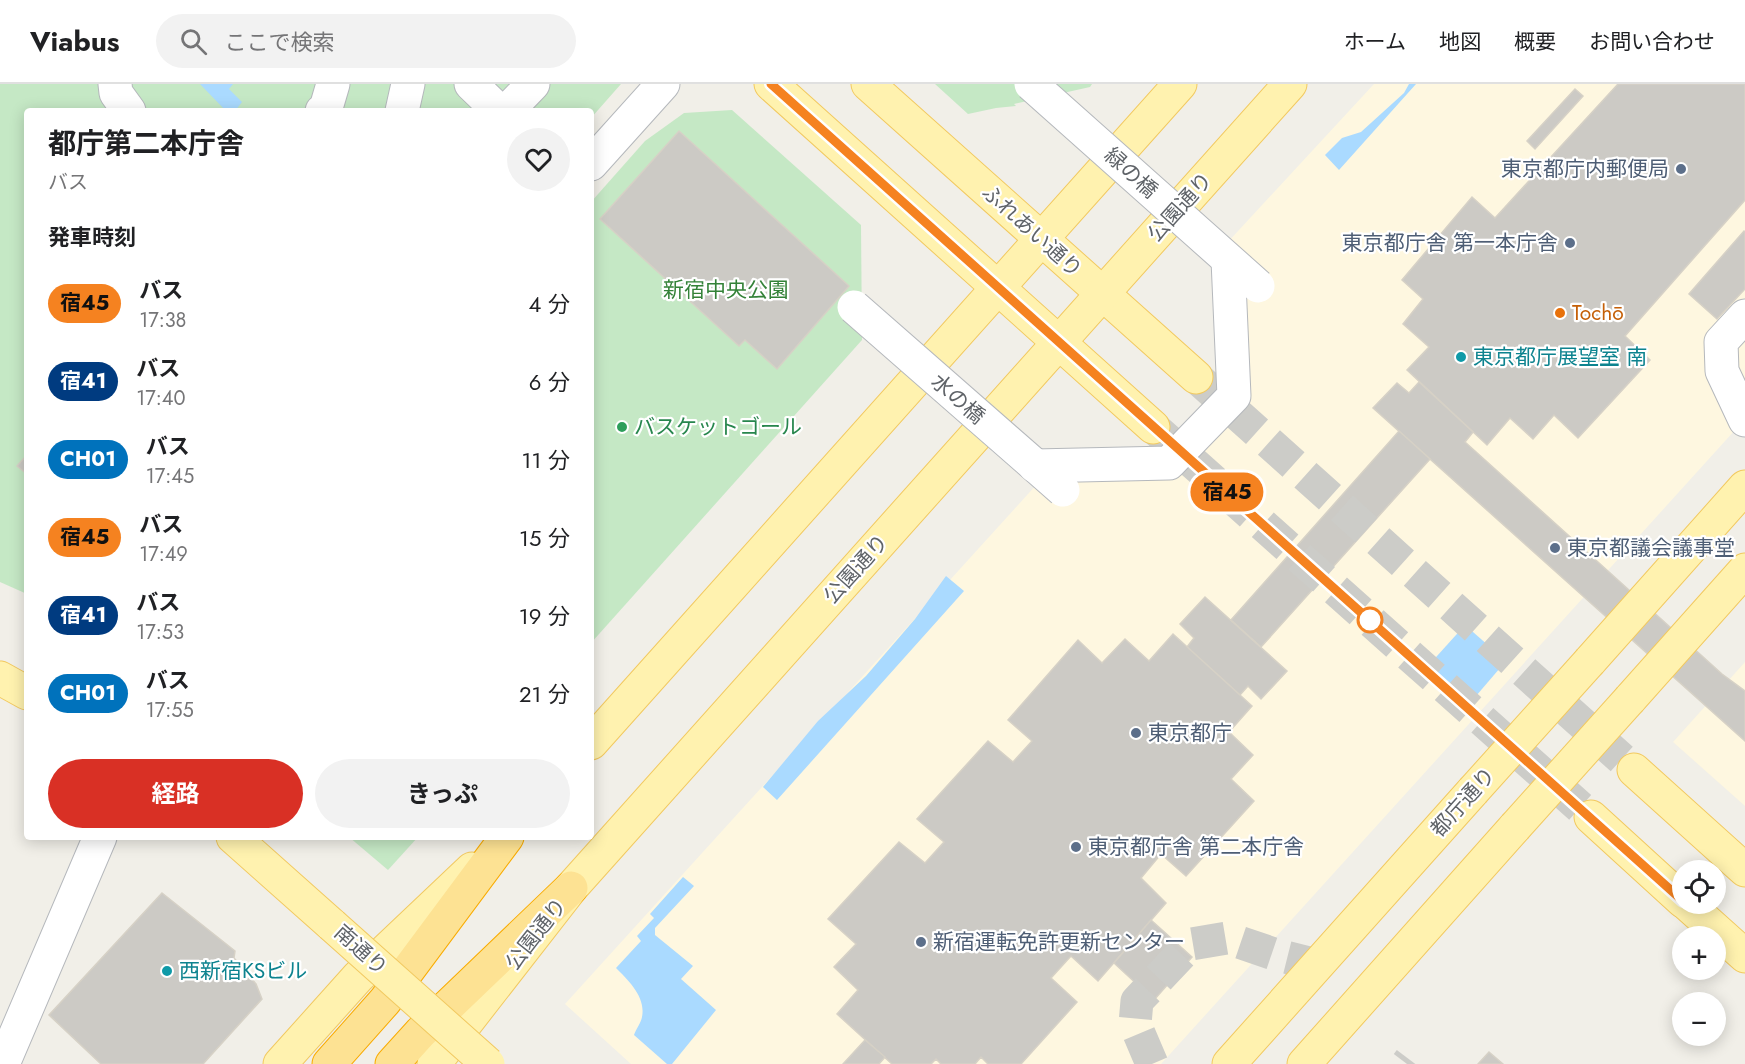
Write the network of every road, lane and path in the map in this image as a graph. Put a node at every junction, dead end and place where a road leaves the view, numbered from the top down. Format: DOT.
graph roads {
  1 [pos="115,84"];
  2 [pos="333,84"];
  3 [pos="408,84"];
  4 [pos="471,84"];
  5 [pos="533,84"];
  6 [pos="663,84"];
  7 [pos="771,84"];
  8 [pos="868,84"];
  9 [pos="1031,84"];
  10 [pos="1180,84"];
  11 [pos="1290,84"];
  12 [pos="127,108"];
  13 [pos="326,108"];
  14 [pos="403,108"];
  15 [pos="496,108"];
  16 [pos="510,108"];
  17 [pos="594,161"];
  18 [pos="1041,239"];
  19 [pos="1228,260"];
  20 [pos="1258,286"];
  21 [pos="998,287"];
  22 [pos="1102,294"];
  23 [pos="854,307"];
  24 [pos="1745,316"];
  25 [pos="1059,342"];
  26 [pos="1196,378"];
  27 [pos="1745,420"];
  28 [pos="1154,427"];
  29 [pos="1035,466"];
  30 [pos="1745,487"];
  31 [pos="1063,490"];
  32 [pos="1745,570"];
  33 [pos="0,678"];
  34 [pos="24,691"];
  35 [pos="594,740"];
  36 [pos="1634,770"];
  37 [pos="1591,817"];
  38 [pos="99,840"];
  39 [pos="236,840"];
  40 [pos="504,840"];
  41 [pos="505,840"];
  42 [pos="1745,870"];
  43 [pos="571,888"];
  44 [pos="1672,891"];
  45 [pos="1698,914"];
  46 [pos="1745,956"];
  47 [pos="3,1064"];
  48 [pos="280,1064"];
  49 [pos="329,1064"];
  50 [pos="392,1064"];
  51 [pos="434,1064"];
  52 [pos="488,1064"];
  53 [pos="1228,1064"];
  54 [pos="1304,1064"];
  1 -- 12 [label="street"];
  2 -- 13 [label="street"];
  3 -- 14 [label="street"];
  4 -- 15 [label="street"];
  5 -- 16 [label="street"];
  6 -- 17 [label="street"];
  7 -- 21 [label="main road"];
  8 -- 18 [label="main road, ふれあい通り"];
  9 -- 19 [label="street, 緑の橋, bridge"];
  10 -- 18 [label="main road"];
  11 -- 22 [label="main road, 公園通り"];
  18 -- 21 [label="main road"];
  18 -- 22 [label="main road, ふれあい通り"];
  19 -- 20 [label="street, 緑の橋, bridge"];
  19 -- 29 [label="street, bridge"];
  21 -- 25 [label="main road"];
  21 -- 35 [label="main road"];
  22 -- 25 [label="main road, 公園通り"];
  22 -- 26 [label="main road, ふれあい通り"];
  23 -- 29 [label="street, 水の橋, bridge"];
  24 -- 27 [label="street"];
  25 -- 28 [label="main road"];
  25 -- 43 [label="main road, 公園通り"];
  29 -- 31 [label="street, 水の橋, bridge"];
  30 -- 53 [label="main road, 都庁通り, bridge"];
  32 -- 54 [label="main road, bridge"];
  33 -- 34 [label="main road"];
  36 -- 42 [label="main road"];
  37 -- 44 [label="main road"];
  38 -- 47 [label="street"];
  39 -- 52 [label="main road, 南通り, bridge"];
  40 -- 48 [label="main road"];
  41 -- 49 [label="highway"];
  43 -- 50 [label="highway"];
  43 -- 51 [label="main road, 公園通り"];
  45 -- 46 [label="main road"];
}
